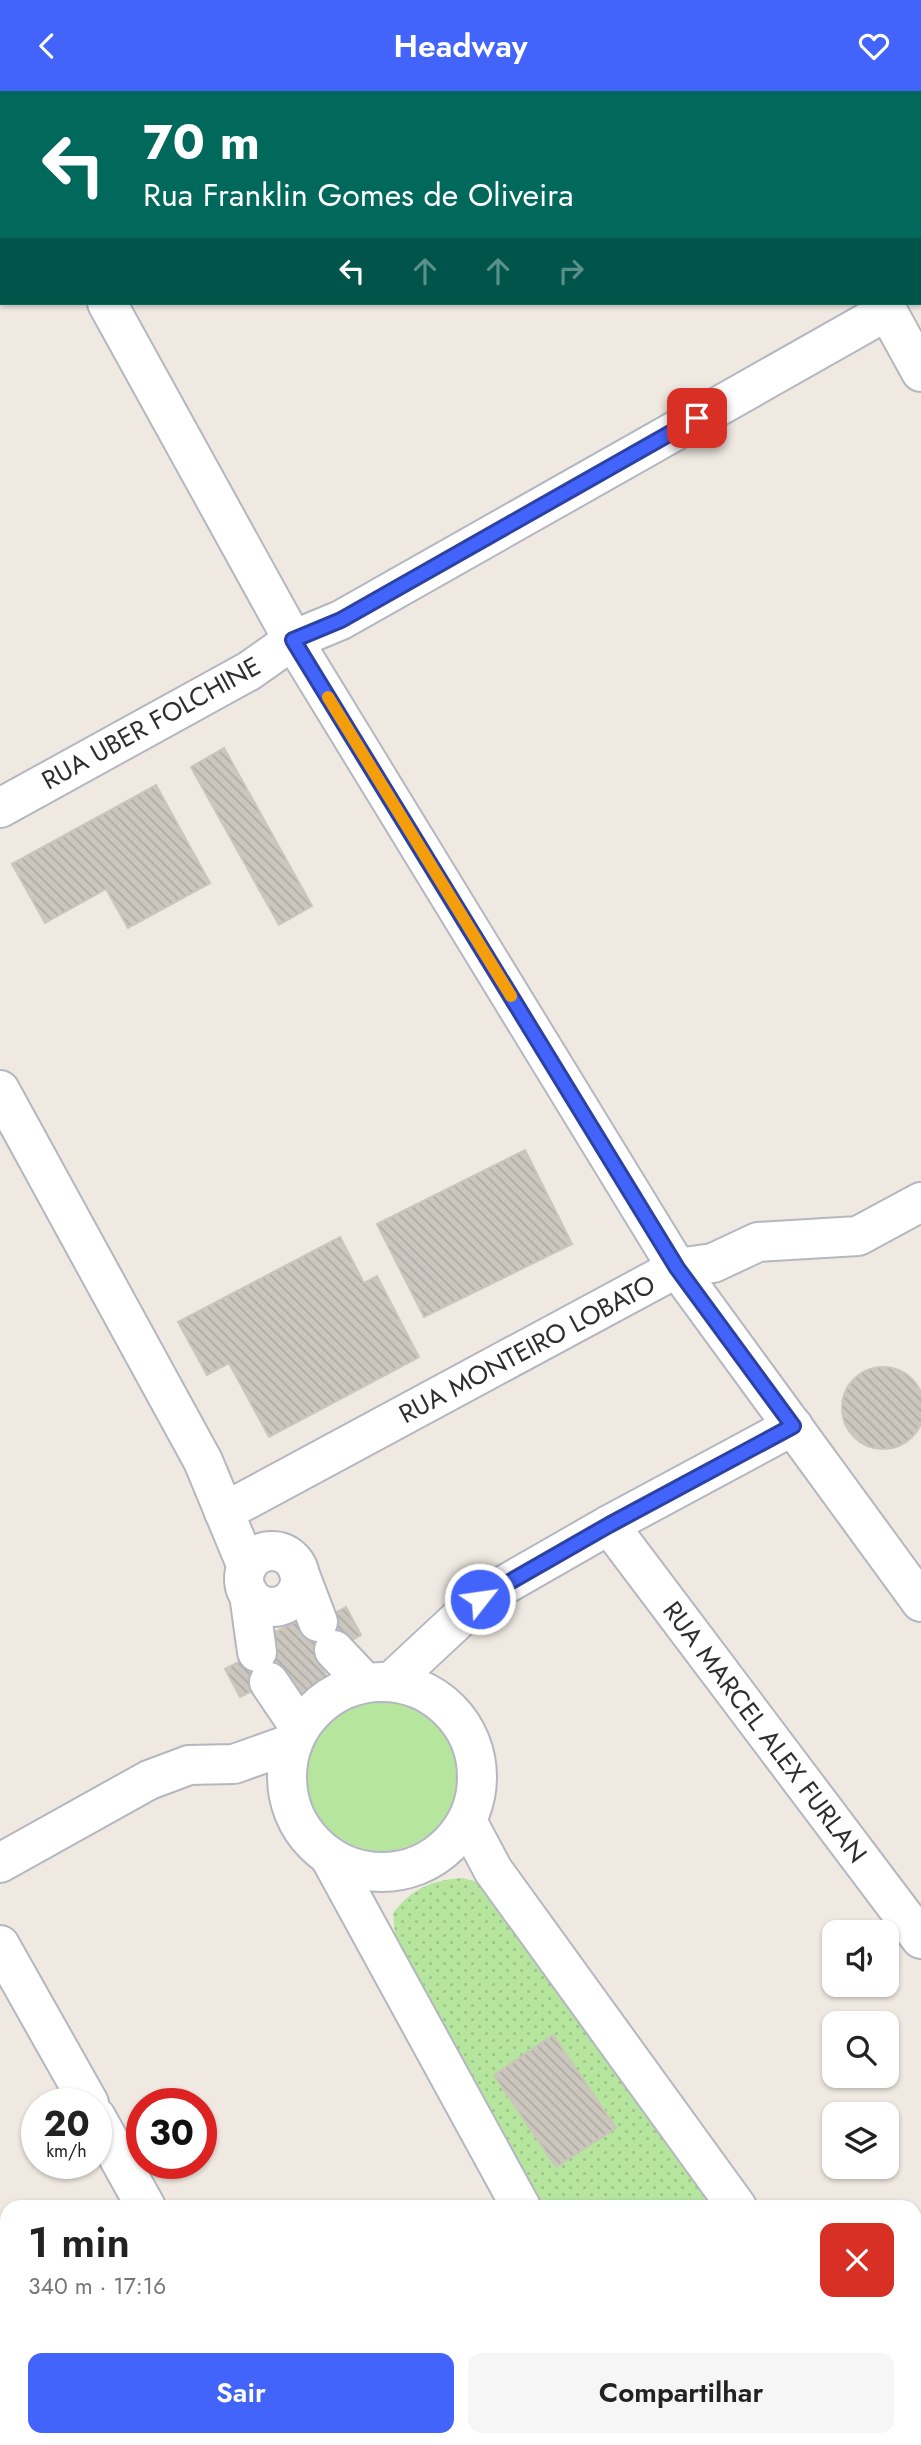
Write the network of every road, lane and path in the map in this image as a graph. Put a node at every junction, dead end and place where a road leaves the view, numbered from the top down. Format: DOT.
graph roads {
  1 [pos="108,305"];
  2 [pos="885,307"];
  3 [pos="921,372"];
  4 [pos="293,640"];
  5 [pos="0,808"];
  6 [pos="0,1090"];
  7 [pos="921,1202"];
  8 [pos="677,1268"];
  9 [pos="793,1426"];
  10 [pos="233,1507"];
  11 [pos="609,1525"];
  12 [pos="294,1563"];
  13 [pos="248,1580"];
  14 [pos="921,1602"];
  15 [pos="427,1649"];
  16 [pos="378,1682"];
  17 [pos="437,1699"];
  18 [pos="296,1736"];
  19 [pos="234,1764"];
  20 [pos="288,1794"];
  21 [pos="457,1834"];
  22 [pos="329,1856"];
  23 [pos="0,1863"];
  24 [pos="376,1872"];
  25 [pos="361,1914"];
  26 [pos="921,1939"];
  27 [pos="0,1945"];
  28 [pos="81,2088"];
  29 [pos="112,2146"];
  30 [pos="142,2200"];
  31 [pos="517,2200"];
  32 [pos="732,2200"];
  1 -- 4 [label="street"];
  2 -- 3 [label="street"];
  2 -- 4 [label="street, RUA UBER FOLCHINE"];
  4 -- 5 [label="street, RUA UBER FOLCHINE"];
  4 -- 8 [label="street"];
  6 -- 10 [label="street"];
  7 -- 8 [label="street, RUA MONTEIRO LOBATO"];
  8 -- 9 [label="street"];
  8 -- 10 [label="street, RUA MONTEIRO LOBATO"];
  9 -- 11 [label="street"];
  9 -- 14 [label="street"];
  10 -- 12 [label="street"];
  10 -- 13 [label="street"];
  11 -- 15 [label="street"];
  11 -- 26 [label="street, RUA MARCEL ALEX FURLAN"];
  12 -- 13 [label="street"];
  12 -- 16 [label="street"];
  13 -- 18 [label="street"];
  15 -- 16 [label="street"];
  15 -- 17 [label="street"];
  16 -- 17 [label="street"];
  16 -- 18 [label="street"];
  17 -- 21 [label="street"];
  18 -- 19 [label="street"];
  18 -- 20 [label="street"];
  19 -- 20 [label="street"];
  19 -- 23 [label="street"];
  20 -- 22 [label="street"];
  21 -- 24 [label="street"];
  21 -- 32 [label="street"];
  22 -- 24 [label="street"];
  22 -- 25 [label="street"];
  24 -- 25 [label="street"];
  25 -- 31 [label="street"];
  27 -- 28 [label="street"];
  29 -- 30 [label="street"];
}
